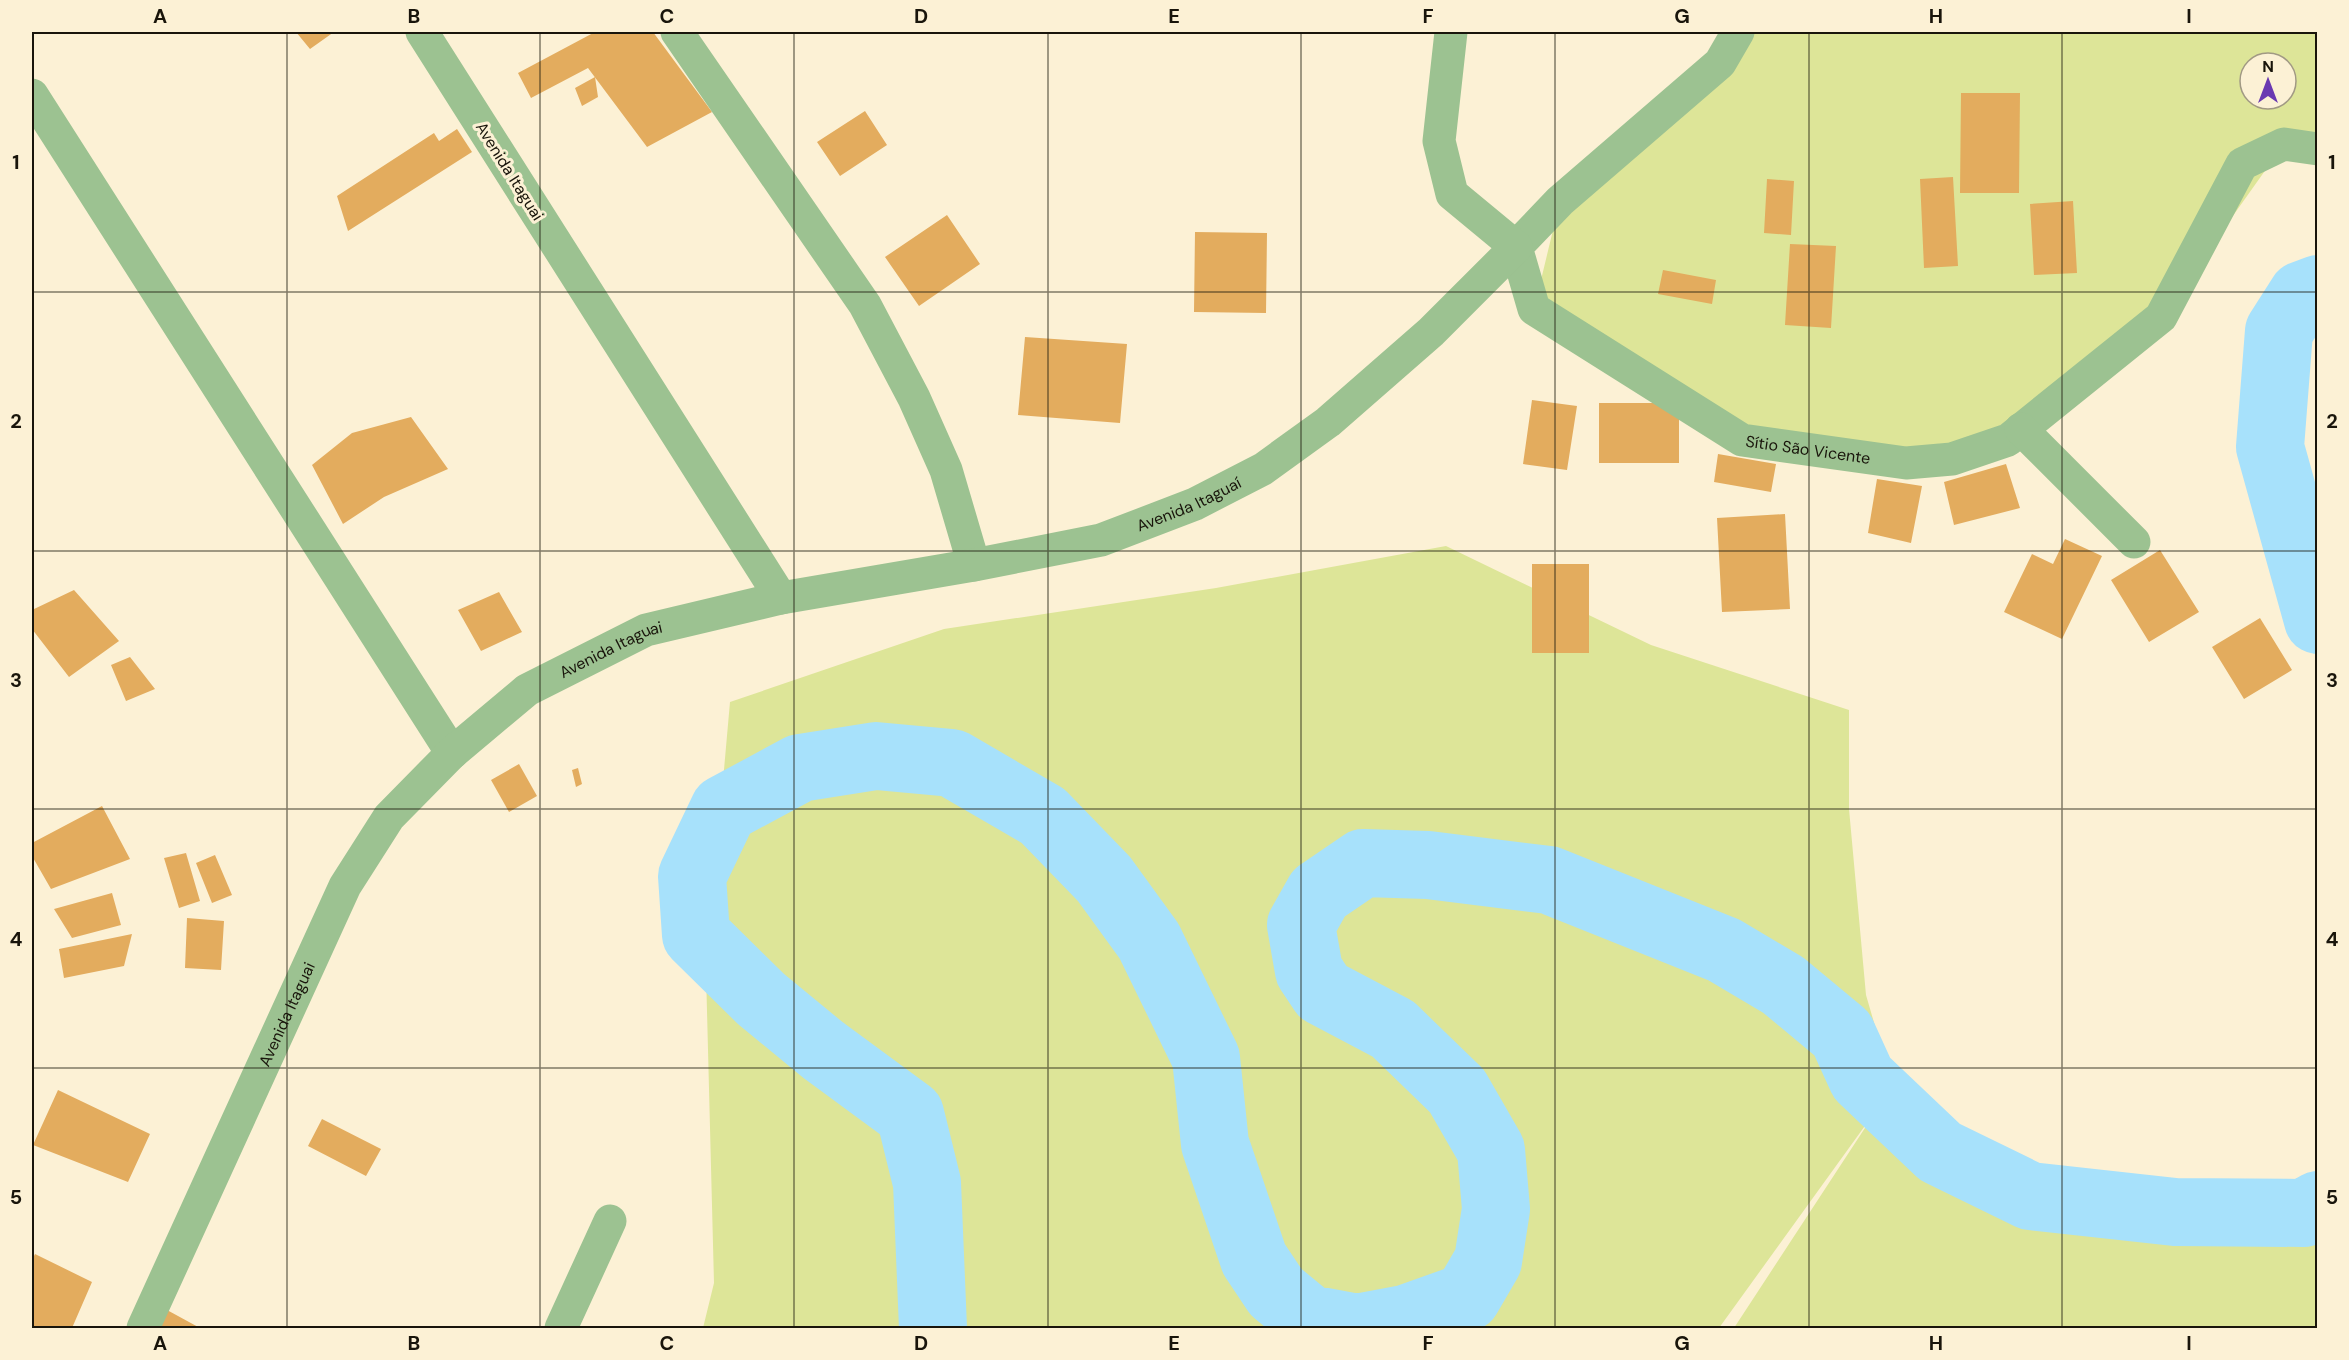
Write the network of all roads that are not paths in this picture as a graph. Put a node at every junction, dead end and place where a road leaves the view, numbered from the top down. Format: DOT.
graph roads {
  1 [pos="422,32"];
  2 [pos="677,32"];
  3 [pos="1451,32"];
  4 [pos="1738,32"];
  5 [pos="1756,32"];
  6 [pos="1720,63"];
  7 [pos="32,95"];
  8 [pos="2318,149"];
  9 [pos="1516,247"];
  10 [pos="2021,429"];
  11 [pos="2134,542"];
  12 [pos="974,565"];
  13 [pos="781,598"];
  14 [pos="452,753"];
  15 [pos="610,1221"];
  16 [pos="143,1329"];
  17 [pos="561,1329"];
  1 -- 13 [label="street, Avenida Itaguai"];
  2 -- 12 [label="street"];
  3 -- 9 [label="street"];
  4 -- 6 [label="street"];
  5 -- 6 [label="street"];
  6 -- 9 [label="street"];
  7 -- 14 [label="street"];
  8 -- 10 [label="street, Sítio São Vicente"];
  9 -- 10 [label="street, Sítio São Vicente"];
  9 -- 12 [label="street, Avenida Itaguaí"];
  10 -- 11 [label="street"];
  12 -- 13 [label="street, Avenida Itaguaí"];
  13 -- 14 [label="street, Avenida Itaguai"];
  14 -- 16 [label="street, Avenida Itaguai"];
  15 -- 17 [label="street"];
}
